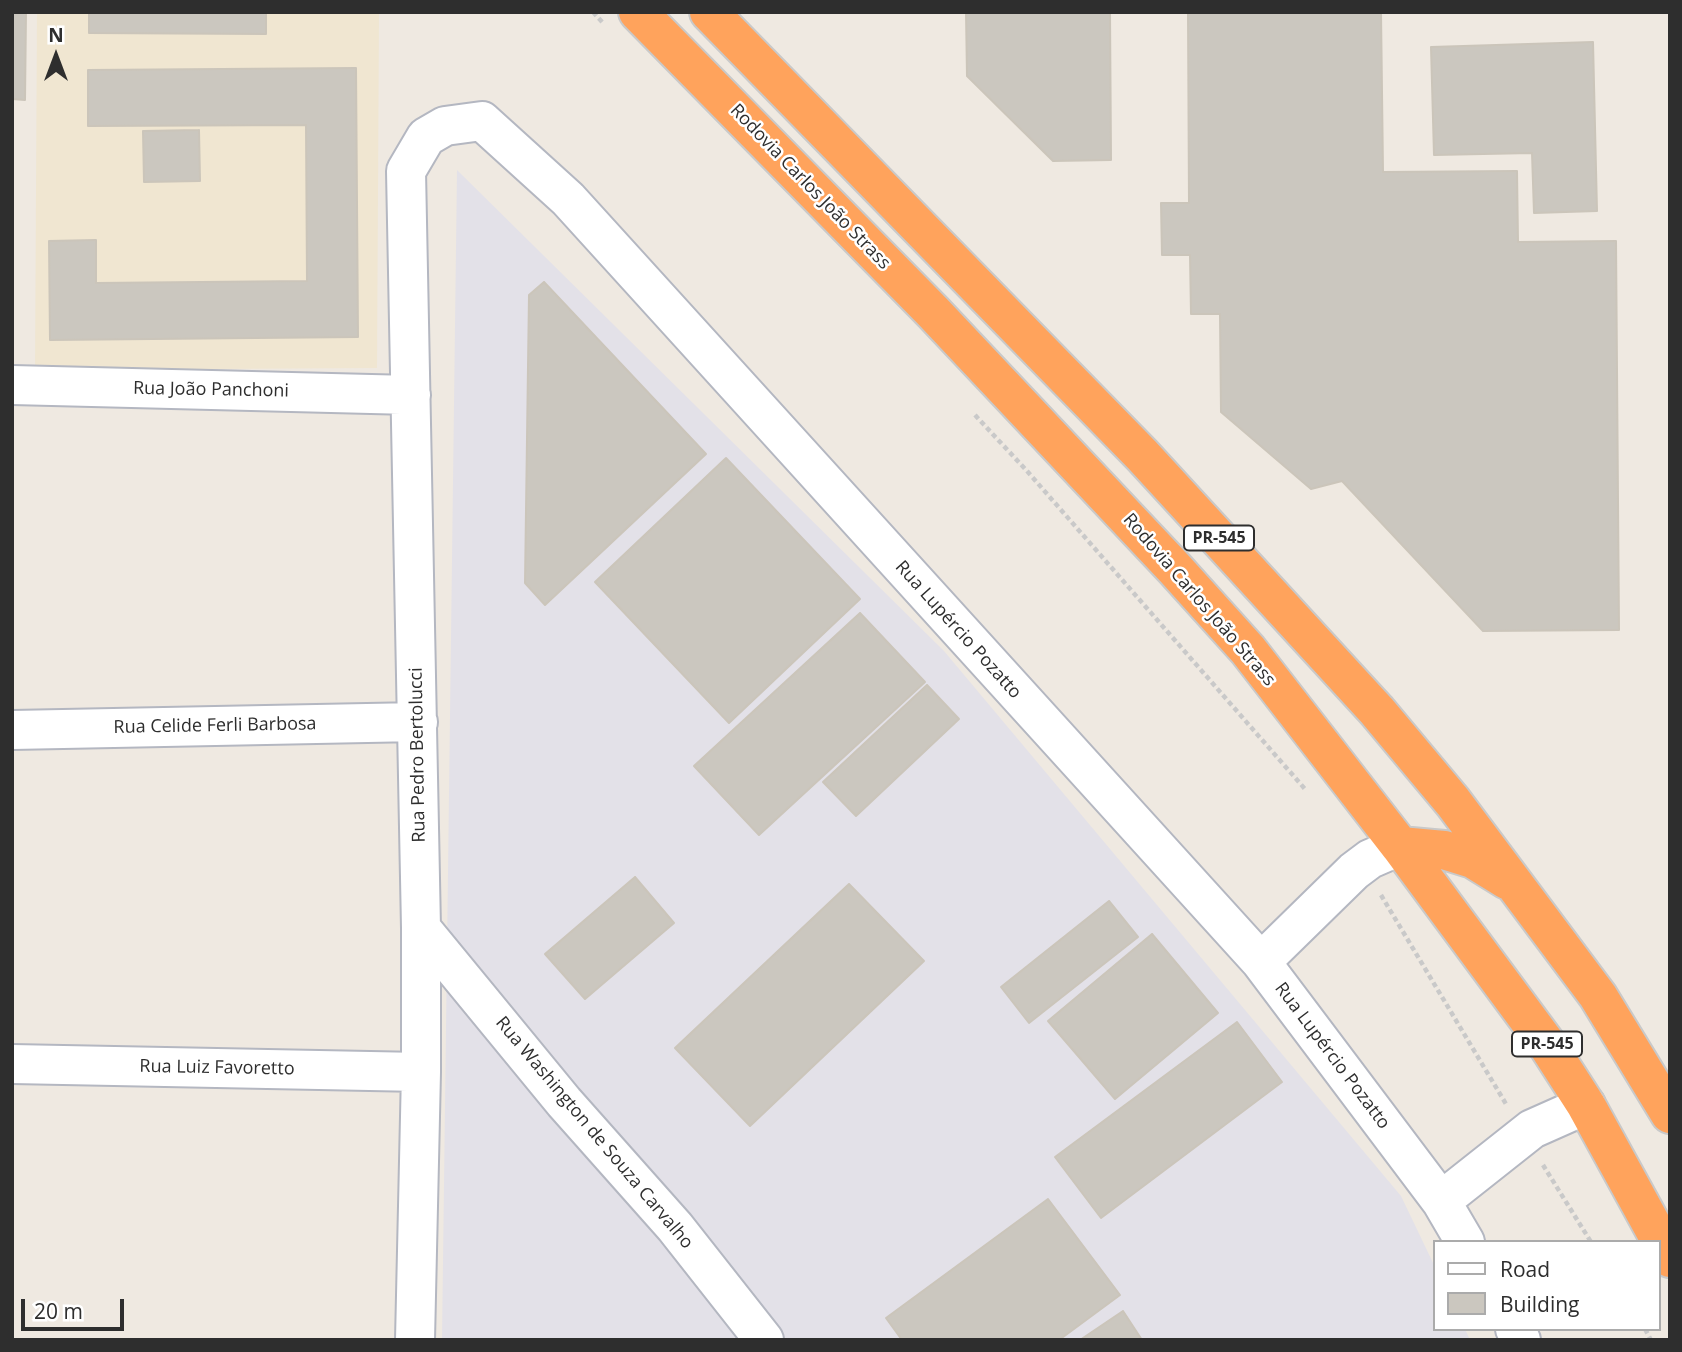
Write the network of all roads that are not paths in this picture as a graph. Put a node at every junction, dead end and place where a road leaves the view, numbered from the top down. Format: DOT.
graph roads {
  1 [pos="709,12"];
  2 [pos="625,22"];
  3 [pos="406,171"];
  4 [pos="12,385"];
  5 [pos="411,395"];
  6 [pos="418,722"];
  7 [pos="12,730"];
  8 [pos="1400,846"];
  9 [pos="1515,885"];
  10 [pos="421,928"];
  11 [pos="1262,962"];
  12 [pos="12,1064"];
  13 [pos="421,1072"];
  14 [pos="1586,1105"];
  15 [pos="1670,1114"];
  16 [pos="1441,1201"];
  17 [pos="1464,1240"];
  18 [pos="1660,1240"];
  19 [pos="1661,1242"];
  20 [pos="1670,1258"];
  21 [pos="415,1340"];
  22 [pos="764,1340"];
  1 -- 9 [label="highway, PR-545"];
  2 -- 8 [label="highway, Rodovia Carlos João Strass / PR-545"];
  3 -- 5 [label="street, Rua Pedro Bertolucci"];
  3 -- 11 [label="street, Rua Lupércio Pozatto"];
  4 -- 5 [label="street, Rua João Panchoni"];
  5 -- 6 [label="street, Rua Pedro Bertolucci"];
  6 -- 7 [label="street, Rua Celide Ferli Barbosa"];
  6 -- 10 [label="street, Rua Pedro Bertolucci"];
  8 -- 9 [label="highway"];
  8 -- 11 [label="street"];
  8 -- 14 [label="highway, Rodovia Carlos João Strass / PR-545"];
  9 -- 15 [label="highway, PR-545"];
  10 -- 13 [label="street, Rua Pedro Bertolucci"];
  10 -- 22 [label="street, Rua Washington de Souza Carvalho"];
  11 -- 16 [label="street, Rua Lupércio Pozatto"];
  12 -- 13 [label="street, Rua Luiz Favoretto"];
  13 -- 21 [label="street, Rua Pedro Bertolucci"];
  14 -- 16 [label="street"];
  14 -- 18 [label="highway, Rodovia Carlos João Strass / PR-545"];
  16 -- 17 [label="street, Rua Lupércio Pozatto"];
  19 -- 20 [label="highway, Rodovia Carlos João Strass / PR-545"];
}
